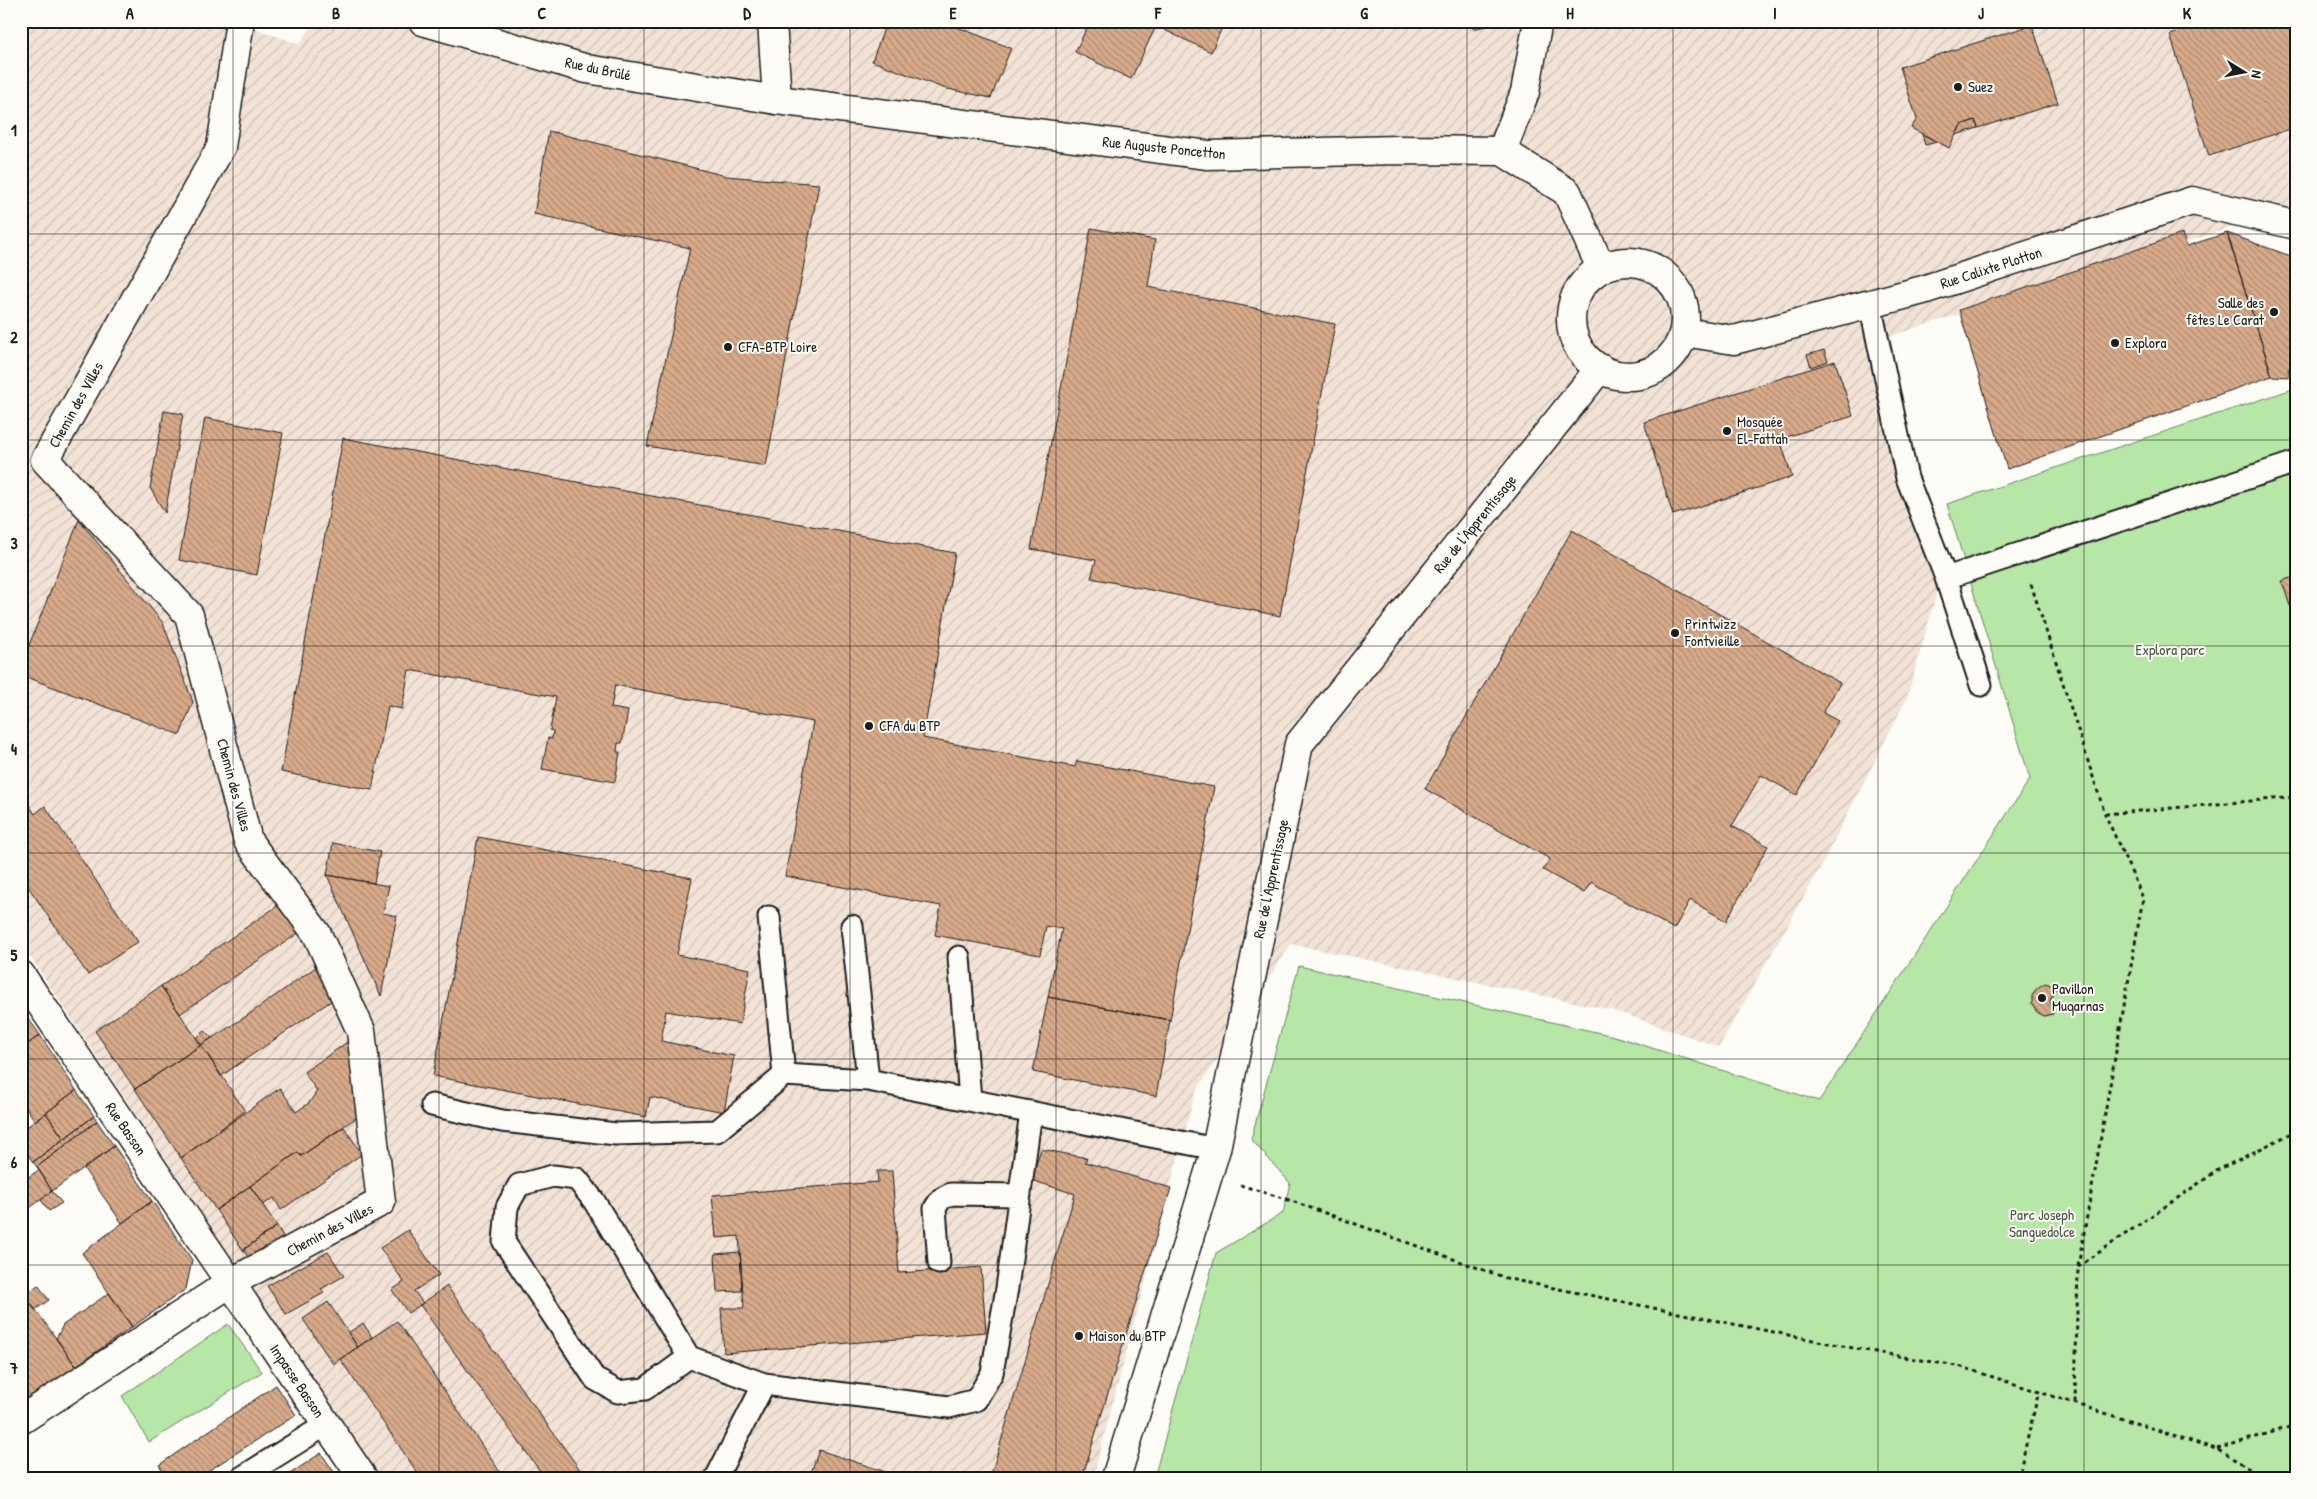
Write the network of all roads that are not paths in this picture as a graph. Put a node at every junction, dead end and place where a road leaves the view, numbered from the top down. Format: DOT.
graph roads {
  1 [pos="240,21"];
  2 [pos="423,21"];
  3 [pos="772,21"];
  4 [pos="1538,21"];
  5 [pos="777,100"];
  6 [pos="1502,151"];
  7 [pos="2296,225"];
  8 [pos="1601,268"];
  9 [pos="1870,304"];
  10 [pos="1684,332"];
  11 [pos="1600,368"];
  12 [pos="2296,462"];
  13 [pos="1946,578"];
  14 [pos="1981,686"];
  15 [pos="769,917"];
  16 [pos="852,926"];
  17 [pos="959,957"];
  18 [pos="21,975"];
  19 [pos="784,1075"];
  20 [pos="868,1080"];
  21 [pos="970,1100"];
  22 [pos="432,1105"];
  23 [pos="1031,1112"];
  24 [pos="1216,1149"];
  25 [pos="1020,1195"];
  26 [pos="939,1263"];
  27 [pos="230,1283"];
  28 [pos="689,1357"];
  29 [pos="764,1384"];
  30 [pos="21,1420"];
  31 [pos="327,1424"];
  32 [pos="241,1478"];
  33 [pos="363,1478"];
  34 [pos="716,1478"];
  35 [pos="1116,1478"];
  1 -- 27 [label="street, Chemin des Villes"];
  2 -- 5 [label="street, Rue du Brûlé"];
  3 -- 5 [label="street"];
  4 -- 6 [label="street"];
  5 -- 6 [label="street, Rue Auguste Poncetton"];
  6 -- 8 [label="street"];
  7 -- 9 [label="street, Rue Calixte Plotton"];
  8 -- 10 [label="street"];
  8 -- 11 [label="street"];
  9 -- 10 [label="street, Rue Calixte Plotton"];
  9 -- 13 [label="lane"];
  10 -- 11 [label="street"];
  11 -- 24 [label="street, Rue de l'Apprentissage"];
  12 -- 13 [label="lane"];
  13 -- 14 [label="lane"];
  15 -- 19 [label="lane"];
  16 -- 20 [label="lane"];
  17 -- 21 [label="lane"];
  18 -- 27 [label="street, Rue Basson"];
  19 -- 20 [label="lane"];
  19 -- 22 [label="lane"];
  20 -- 21 [label="lane"];
  21 -- 23 [label="lane"];
  23 -- 24 [label="lane"];
  23 -- 25 [label="lane"];
  24 -- 35 [label="street, Rue de l'Apprentissage"];
  25 -- 26 [label="lane"];
  25 -- 29 [label="lane"];
  27 -- 30 [label="street, Chemin des Villes"];
  27 -- 31 [label="street, Impasse Basson"];
  28 -- 28 [label="lane"];
  28 -- 29 [label="lane"];
  29 -- 34 [label="lane"];
  31 -- 32 [label="lane"];
  31 -- 33 [label="street, Impasse Basson"];
}
